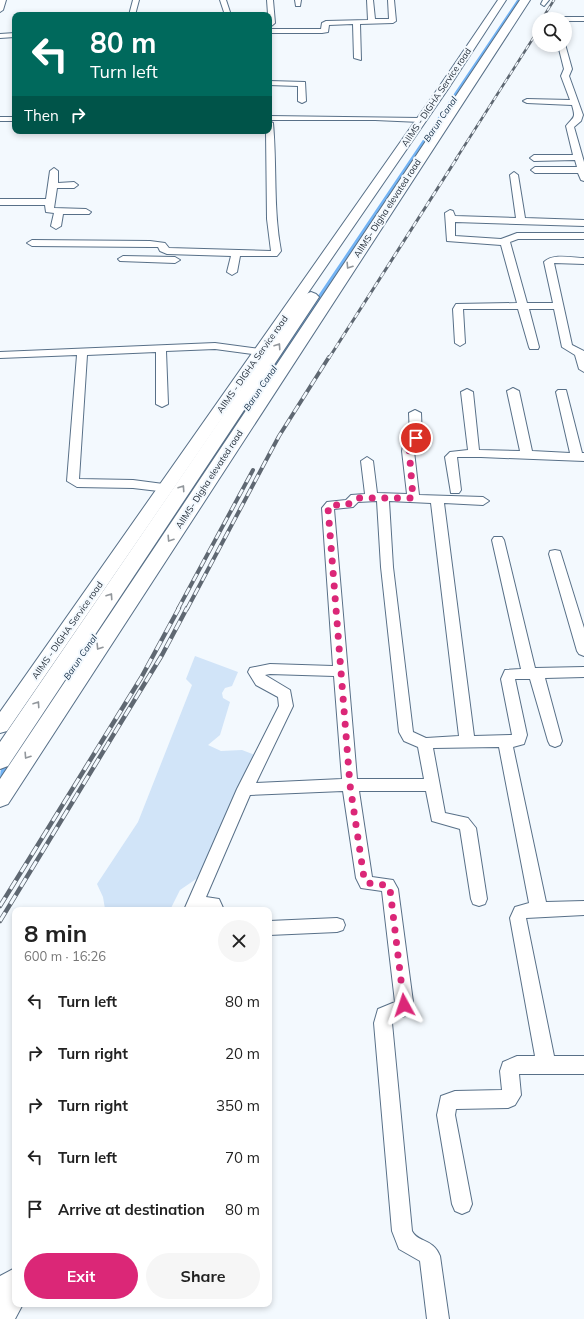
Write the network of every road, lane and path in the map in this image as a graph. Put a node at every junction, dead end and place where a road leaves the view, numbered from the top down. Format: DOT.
graph roads {
  1 [pos="3,0"];
  2 [pos="136,0"];
  3 [pos="223,0"];
  4 [pos="270,0"];
  5 [pos="370,0"];
  6 [pos="391,0"];
  7 [pos="502,0"];
  8 [pos="512,0"];
  9 [pos="525,0"];
  10 [pos="0,10"];
  11 [pos="133,12"];
  12 [pos="227,12"];
  13 [pos="271,12"];
  14 [pos="572,19"];
  15 [pos="584,19"];
  16 [pos="372,21"];
  17 [pos="356,22"];
  18 [pos="272,31"];
  19 [pos="12,35"];
  20 [pos="0,36"];
  21 [pos="564,52"];
  22 [pos="358,58"];
  23 [pos="272,83"];
  24 [pos="302,101"];
  25 [pos="527,101"];
  26 [pos="575,103"];
  27 [pos="272,118"];
  28 [pos="0,119"];
  29 [pos="12,119"];
  30 [pos="420,120"];
  31 [pos="270,134"];
  32 [pos="578,157"];
  33 [pos="534,158"];
  34 [pos="535,170"];
  35 [pos="54,171"];
  36 [pos="583,174"];
  37 [pos="514,175"];
  38 [pos="74,185"];
  39 [pos="53,186"];
  40 [pos="0,202"];
  41 [pos="51,202"];
  42 [pos="59,211"];
  43 [pos="86,212"];
  44 [pos="521,222"];
  45 [pos="584,223"];
  46 [pos="56,226"];
  47 [pos="584,236"];
  48 [pos="504,241"];
  49 [pos="32,243"];
  50 [pos="236,253"];
  51 [pos="122,259"];
  52 [pos="175,260"];
  53 [pos="584,260"];
  54 [pos="232,272"];
  55 [pos="558,306"];
  56 [pos="522,307"];
  57 [pos="460,343"];
  58 [pos="534,347"];
  59 [pos="161,348"];
  60 [pos="259,352"];
  61 [pos="82,353"];
  62 [pos="0,355"];
  63 [pos="584,369"];
  64 [pos="513,391"];
  65 [pos="467,392"];
  66 [pos="562,392"];
  67 [pos="162,404"];
  68 [pos="415,413"];
  69 [pos="474,453"];
  70 [pos="527,455"];
  71 [pos="580,457"];
  72 [pos="367,461"];
  73 [pos="167,488"];
  74 [pos="455,490"];
  75 [pos="377,497"];
  76 [pos="413,498"];
  77 [pos="437,499"];
  78 [pos="483,501"];
  79 [pos="498,540"];
  80 [pos="555,554"];
  81 [pos="584,651"];
  82 [pos="342,671"];
  83 [pos="584,672"];
  84 [pos="533,673"];
  85 [pos="0,726"];
  86 [pos="555,741"];
  87 [pos="467,742"];
  88 [pos="505,742"];
  89 [pos="425,744"];
  90 [pos="0,760"];
  91 [pos="350,785"];
  92 [pos="432,786"];
  93 [pos="245,788"];
  94 [pos="0,798"];
  95 [pos="479,899"];
  96 [pos="193,907"];
  97 [pos="200,907"];
  98 [pos="214,907"];
  99 [pos="584,908"];
  100 [pos="539,909"];
  101 [pos="337,925"];
  102 [pos="272,928"];
  103 [pos="546,1064"];
  104 [pos="584,1065"];
  105 [pos="462,1204"];
  106 [pos="12,1280"];
  107 [pos="0,1296"];
  108 [pos="12,1304"];
  109 [pos="4,1319"];
  110 [pos="438,1319"];
  1 -- 10 [label="street"];
  2 -- 11 [label="street"];
  3 -- 12 [label="street"];
  4 -- 13 [label="street"];
  5 -- 16 [label="street"];
  6 -- 16 [label="street"];
  7 -- 30 [label="main road, AIIMS - DIGHA Service road"];
  90 -- 8 [label="highway, AIIMS- Digha elevated road, one-way"];
  9 -- 94 [label="highway, AIIMS- Digha elevated road, one-way"];
  14 -- 15 [label="street"];
  16 -- 17 [label="street"];
  17 -- 18 [label="street"];
  17 -- 22 [label="street"];
  19 -- 20 [label="street"];
  21 -- 26 [label="street"];
  23 -- 24 [label="street"];
  25 -- 26 [label="street"];
  26 -- 32 [label="street"];
  27 -- 30 [label="street"];
  28 -- 29 [label="street"];
  30 -- 60 [label="main road, AIIMS - DIGHA Service road"];
  31 -- 50 [label="street"];
  32 -- 33 [label="street"];
  32 -- 36 [label="street"];
  34 -- 36 [label="street"];
  35 -- 39 [label="street"];
  37 -- 44 [label="street"];
  38 -- 39 [label="street"];
  39 -- 41 [label="street"];
  40 -- 41 [label="street"];
  41 -- 42 [label="street"];
  42 -- 43 [label="street"];
  42 -- 46 [label="street"];
  44 -- 45 [label="street"];
  44 -- 48 [label="street"];
  47 -- 48 [label="street"];
  48 -- 56 [label="street"];
  49 -- 52 [label="street"];
  50 -- 52 [label="street"];
  50 -- 54 [label="street"];
  51 -- 52 [label="street"];
  53 -- 55 [label="street"];
  55 -- 56 [label="street"];
  55 -- 63 [label="street"];
  56 -- 57 [label="street"];
  56 -- 58 [label="street"];
  59 -- 60 [label="street"];
  59 -- 61 [label="street"];
  59 -- 67 [label="street"];
  60 -- 73 [label="main road, AIIMS - DIGHA Service road"];
  61 -- 62 [label="street"];
  61 -- 73 [label="street"];
  64 -- 70 [label="street"];
  65 -- 69 [label="street"];
  66 -- 71 [label="street"];
  68 -- 76 [label="street"];
  69 -- 70 [label="street"];
  69 -- 74 [label="street"];
  70 -- 71 [label="street"];
  72 -- 75 [label="street"];
  73 -- 85 [label="main road, AIIMS - DIGHA Service road"];
  75 -- 76 [label="street"];
  75 -- 82 [label="street"];
  75 -- 89 [label="street"];
  76 -- 77 [label="street"];
  77 -- 78 [label="street"];
  77 -- 87 [label="street"];
  79 -- 84 [label="street"];
  80 -- 81 [label="street"];
  82 -- 91 [label="street"];
  82 -- 93 [label="street"];
  83 -- 84 [label="street"];
  84 -- 86 [label="street"];
  84 -- 88 [label="street"];
  87 -- 88 [label="street"];
  87 -- 89 [label="street"];
  88 -- 100 [label="street"];
  89 -- 92 [label="street"];
  91 -- 92 [label="street"];
  91 -- 93 [label="street"];
  91 -- 110 [label="street"];
  92 -- 95 [label="street"];
  93 -- 96 [label="street"];
  97 -- 98 [label="street"];
  99 -- 100 [label="street"];
  100 -- 103 [label="street"];
  101 -- 102 [label="street"];
  103 -- 104 [label="street"];
  103 -- 105 [label="street"];
  106 -- 107 [label="street"];
  108 -- 109 [label="street"];
}
